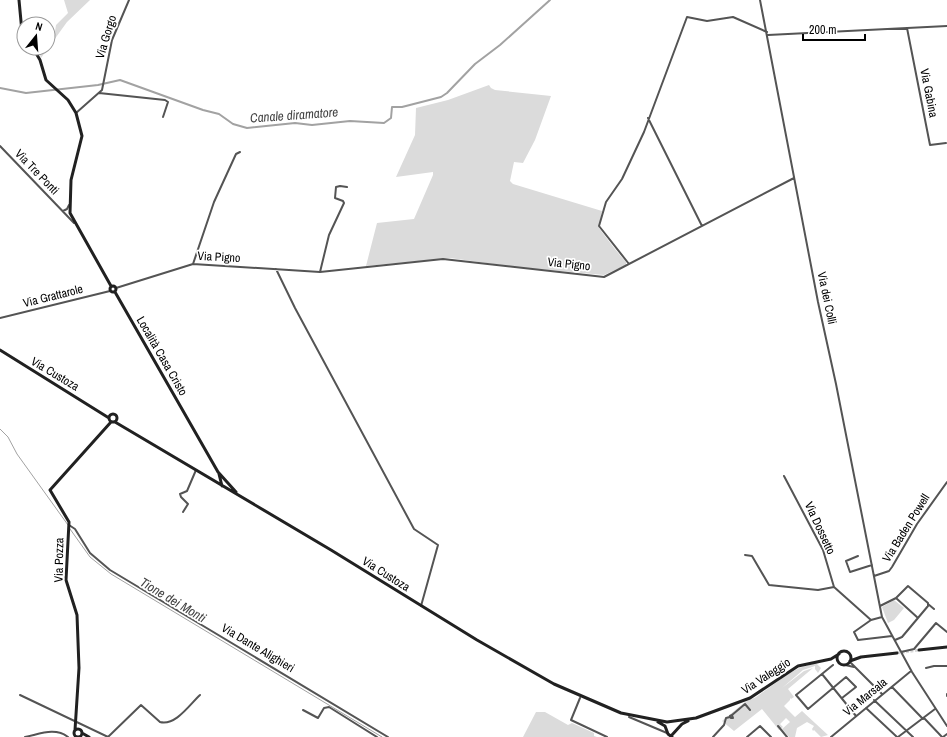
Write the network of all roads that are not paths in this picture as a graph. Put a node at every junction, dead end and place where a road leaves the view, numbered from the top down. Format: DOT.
graph roads {
  1 [pos="19,0"];
  2 [pos="129,0"];
  3 [pos="760,0"];
  4 [pos="20,16"];
  5 [pos="947,26"];
  6 [pos="907,28"];
  7 [pos="768,34"];
  8 [pos="38,56"];
  9 [pos="99,93"];
  10 [pos="76,113"];
  11 [pos="163,118"];
  12 [pos="648,118"];
  13 [pos="946,143"];
  14 [pos="0,146"];
  15 [pos="240,152"];
  16 [pos="794,178"];
  17 [pos="348,187"];
  18 [pos="69,205"];
  19 [pos="62,211"];
  20 [pos="67,215"];
  21 [pos="71,215"];
  22 [pos="76,225"];
  23 [pos="702,226"];
  24 [pos="193,264"];
  25 [pos="629,265"];
  26 [pos="276,269"];
  27 [pos="320,272"];
  28 [pos="111,286"];
  29 [pos="116,288"];
  30 [pos="110,291"];
  31 [pos="114,292"];
  32 [pos="0,318"];
  33 [pos="0,350"];
  34 [pos="100,412"];
  35 [pos="113,414"];
  36 [pos="109,418"];
  37 [pos="118,418"];
  38 [pos="111,422"];
  39 [pos="115,422"];
  40 [pos="124,426"];
  41 [pos="196,470"];
  42 [pos="219,474"];
  43 [pos="784,476"];
  44 [pos="223,479"];
  45 [pos="215,481"];
  46 [pos="947,482"];
  47 [pos="222,486"];
  48 [pos="244,498"];
  49 [pos="183,512"];
  50 [pos="69,525"];
  51 [pos="745,555"];
  52 [pos="858,556"];
  53 [pos="872,565"];
  54 [pos="874,576"];
  55 [pos="834,587"];
  56 [pos="896,598"];
  57 [pos="928,605"];
  58 [pos="880,606"];
  59 [pos="421,607"];
  60 [pos="934,609"];
  61 [pos="882,617"];
  62 [pos="918,618"];
  63 [pos="871,620"];
  64 [pos="947,632"];
  65 [pos="893,636"];
  66 [pos="895,640"];
  67 [pos="947,647"];
  68 [pos="919,650"];
  69 [pos="901,652"];
  70 [pos="849,653"];
  71 [pos="897,653"];
  72 [pos="839,654"];
  73 [pos="859,657"];
  74 [pos="825,660"];
  75 [pos="850,662"];
  76 [pos="833,665"];
  77 [pos="844,665"];
  78 [pos="947,666"];
  79 [pos="855,668"];
  80 [pos="926,668"];
  81 [pos="911,671"];
  82 [pos="822,674"];
  83 [pos="892,687"];
  84 [pos="833,688"];
  85 [pos="200,694"];
  86 [pos="882,694"];
  87 [pos="20,695"];
  88 [pos="580,698"];
  89 [pos="842,698"];
  90 [pos="874,700"];
  91 [pos="866,708"];
  92 [pos="935,709"];
  93 [pos="303,710"];
  94 [pos="750,710"];
  95 [pos="856,716"];
  96 [pos="629,717"];
  97 [pos="648,718"];
  98 [pos="696,718"];
  99 [pos="924,718"];
  100 [pos="673,722"];
  101 [pos="76,724"];
  102 [pos="778,726"];
  103 [pos="947,726"];
  104 [pos="79,729"];
  105 [pos="667,731"];
  106 [pos="907,731"];
  107 [pos="74,734"];
  108 [pos="676,734"];
  109 [pos="947,734"];
  110 [pos="80,735"];
  111 [pos="25,737"];
  112 [pos="68,737"];
  113 [pos="88,737"];
  114 [pos="108,737"];
  115 [pos="377,737"];
  116 [pos="388,737"];
  117 [pos="607,737"];
  118 [pos="671,737"];
  119 [pos="713,737"];
  120 [pos="747,737"];
  121 [pos="771,737"];
  122 [pos="787,737"];
  123 [pos="831,737"];
  124 [pos="898,737"];
  125 [pos="913,737"];
  126 [pos="942,737"];
  1 -- 4 [label="main road"];
  2 -- 9 [label="street, Via Gorgo"];
  3 -- 7 [label="street, Via dei Colli"];
  5 -- 6 [label="street"];
  6 -- 7 [label="street"];
  6 -- 13 [label="street, Via Gabina"];
  7 -- 12 [label="street"];
  7 -- 16 [label="street, Via dei Colli"];
  8 -- 10 [label="main road"];
  9 -- 10 [label="street"];
  9 -- 11 [label="street"];
  10 -- 18 [label="main road"];
  12 -- 23 [label="street"];
  12 -- 25 [label="street"];
  14 -- 19 [label="street, Via Tre Ponti"];
  15 -- 24 [label="street"];
  16 -- 23 [label="street, Via Pigno"];
  16 -- 53 [label="street, Via dei Colli"];
  17 -- 27 [label="street"];
  18 -- 19 [label="street"];
  18 -- 21 [label="main road"];
  19 -- 20 [label="street, Via Tre Ponti"];
  19 -- 21 [label="street"];
  20 -- 21 [label="street"];
  20 -- 22 [label="street, Via Tre Ponti"];
  21 -- 22 [label="main road"];
  22 -- 28 [label="main road"];
  23 -- 25 [label="street, Via Pigno"];
  24 -- 26 [label="street, Via Pigno"];
  24 -- 29 [label="street, Via Pigno"];
  25 -- 27 [label="street, Via Pigno"];
  26 -- 27 [label="street, Via Pigno"];
  26 -- 59 [label="street"];
  28 -- 29 [label="main road"];
  28 -- 30 [label="main road"];
  29 -- 31 [label="main road"];
  30 -- 31 [label="main road"];
  30 -- 32 [label="street, Via Grattarole"];
  31 -- 42 [label="main road, Località Casa Cristo"];
  33 -- 34 [label="main road, Via Custoza"];
  34 -- 35 [label="main road, Via Custoza"];
  34 -- 36 [label="main road, Via Custoza"];
  35 -- 36 [label="main road"];
  35 -- 37 [label="main road, Via Custoza"];
  36 -- 38 [label="main road, Via Custoza"];
  37 -- 39 [label="main road"];
  37 -- 40 [label="main road, Via Custoza"];
  38 -- 39 [label="main road, Via Custoza"];
  38 -- 50 [label="main road, Via Pozza"];
  39 -- 40 [label="main road, Via Custoza"];
  40 -- 41 [label="main road, Via Custoza"];
  41 -- 45 [label="main road, Via Custoza"];
  41 -- 49 [label="street"];
  42 -- 44 [label="main road"];
  42 -- 45 [label="main road"];
  42 -- 47 [label="main road"];
  43 -- 55 [label="street, Via Dossetto"];
  44 -- 47 [label="main road"];
  44 -- 48 [label="main road"];
  45 -- 47 [label="main road, Via Custoza"];
  46 -- 54 [label="street, Via Baden Powell"];
  47 -- 48 [label="main road, Via Custoza"];
  48 -- 59 [label="main road, Via Custoza"];
  50 -- 101 [label="main road, Via Pozza"];
  50 -- 116 [label="street, Via Dante Alighieri"];
  51 -- 55 [label="street"];
  52 -- 53 [label="street"];
  53 -- 54 [label="street, Via dei Colli"];
  54 -- 58 [label="street, Via dei Colli"];
  55 -- 63 [label="street"];
  56 -- 57 [label="street"];
  56 -- 58 [label="street"];
  56 -- 62 [label="street"];
  57 -- 60 [label="street"];
  57 -- 62 [label="street"];
  58 -- 61 [label="street, Via dei Colli"];
  59 -- 97 [label="main road, Via Custoza"];
  61 -- 63 [label="street"];
  61 -- 65 [label="street, Via dei Colli"];
  62 -- 66 [label="street"];
  63 -- 65 [label="street"];
  64 -- 69 [label="street"];
  65 -- 66 [label="street, Via dei Colli"];
  66 -- 69 [label="street, Via dei Colli"];
  67 -- 68 [label="main road"];
  69 -- 81 [label="street, Via dei Colli"];
  70 -- 72 [label="main road"];
  70 -- 73 [label="main road"];
  70 -- 75 [label="main road"];
  71 -- 73 [label="main road"];
  72 -- 74 [label="main road, Via Valeggio"];
  72 -- 77 [label="main road"];
  73 -- 75 [label="main road"];
  73 -- 79 [label="street"];
  74 -- 77 [label="main road, Via Valeggio"];
  74 -- 98 [label="main road, Via Valeggio"];
  75 -- 77 [label="main road"];
  75 -- 79 [label="street"];
  76 -- 82 [label="street"];
  77 -- 79 [label="street"];
  78 -- 80 [label="street"];
  79 -- 86 [label="street"];
  81 -- 83 [label="street, Via Marsala"];
  81 -- 92 [label="street, Via dei Colli"];
  82 -- 84 [label="street"];
  82 -- 84 [label="street"];
  83 -- 86 [label="street, Via Marsala"];
  83 -- 99 [label="street"];
  84 -- 89 [label="street"];
  84 -- 89 [label="street"];
  85 -- 114 [label="street"];
  86 -- 90 [label="street, Via Marsala"];
  87 -- 101 [label="street"];
  88 -- 117 [label="street"];
  89 -- 95 [label="street"];
  90 -- 91 [label="street, Via Marsala"];
  90 -- 106 [label="street"];
  91 -- 95 [label="street, Via Marsala"];
  91 -- 124 [label="street"];
  92 -- 99 [label="street"];
  92 -- 103 [label="street, Via dei Colli"];
  93 -- 115 [label="street"];
  94 -- 119 [label="street"];
  95 -- 123 [label="street, Via Marsala"];
  96 -- 105 [label="street, Via Custoza"];
  97 -- 100 [label="main road, Via Custoza"];
  97 -- 105 [label="main road, Via Custoza"];
  98 -- 100 [label="main road, Via Custoza"];
  98 -- 108 [label="main road, Via Custoza"];
  99 -- 106 [label="street"];
  99 -- 126 [label="street"];
  100 -- 105 [label="main road"];
  100 -- 108 [label="main road"];
  101 -- 104 [label="main road"];
  101 -- 107 [label="main road, Via Pozza"];
  101 -- 114 [label="street"];
  102 -- 122 [label="street"];
  104 -- 107 [label="main road"];
  104 -- 110 [label="main road"];
  105 -- 118 [label="main road, Via Custoza"];
  106 -- 124 [label="street"];
  106 -- 125 [label="street"];
  107 -- 110 [label="main road"];
  108 -- 118 [label="main road, Via Custoza"];
  109 -- 126 [label="street"];
  110 -- 113 [label="main road"];
  111 -- 112 [label="street"];
  120 -- 121 [label="street"];
}
